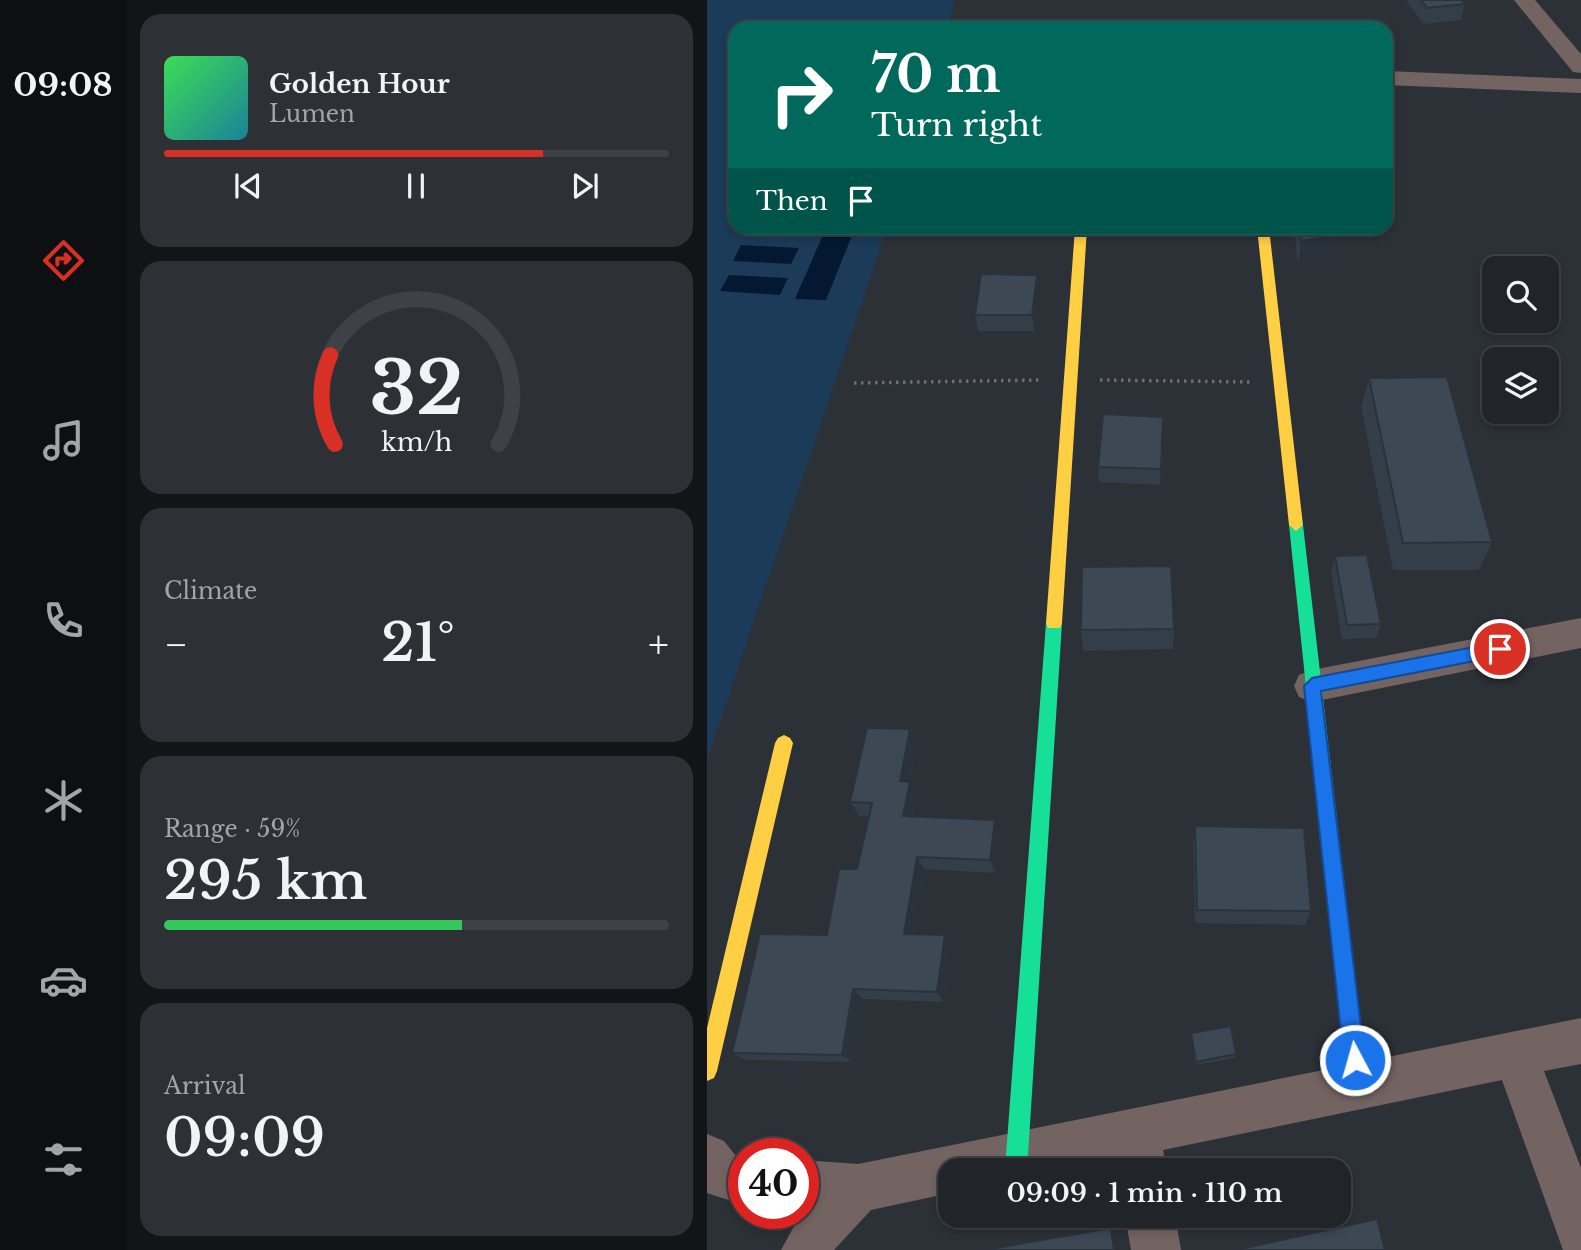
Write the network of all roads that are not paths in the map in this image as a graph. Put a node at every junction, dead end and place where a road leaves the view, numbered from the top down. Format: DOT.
graph roads {
  1 [pos="1524,0"];
  2 [pos="1581,67"];
  3 [pos="1393,78"];
  4 [pos="1581,86"];
  5 [pos="1081,235"];
  6 [pos="1264,235"];
  7 [pos="1581,633"];
  8 [pos="1312,686"];
  9 [pos="784,744"];
  10 [pos="1581,1041"];
  11 [pos="1515,1054"];
  12 [pos="707,1071"];
  13 [pos="1358,1087"];
  14 [pos="1140,1151"];
  15 [pos="1017,1155"];
  16 [pos="707,1158"];
  17 [pos="728,1179"];
  18 [pos="819,1185"];
  19 [pos="857,1188"];
  20 [pos="1152,1228"];
  21 [pos="1581,1233"];
  22 [pos="806,1250"];
  23 [pos="1156,1250"];
  1 -- 2 [label="street"];
  3 -- 4 [label="street"];
  5 -- 15 [label="street"];
  6 -- 8 [label="street"];
  7 -- 8 [label="street"];
  8 -- 13 [label="street"];
  9 -- 12 [label="street"];
  10 -- 11 [label="street"];
  11 -- 13 [label="street"];
  11 -- 21 [label="street"];
  13 -- 14 [label="street"];
  14 -- 15 [label="street"];
  15 -- 19 [label="street"];
  16 -- 17 [label="street"];
  18 -- 19 [label="street"];
  19 -- 22 [label="street"];
  20 -- 23 [label="street"];
}
